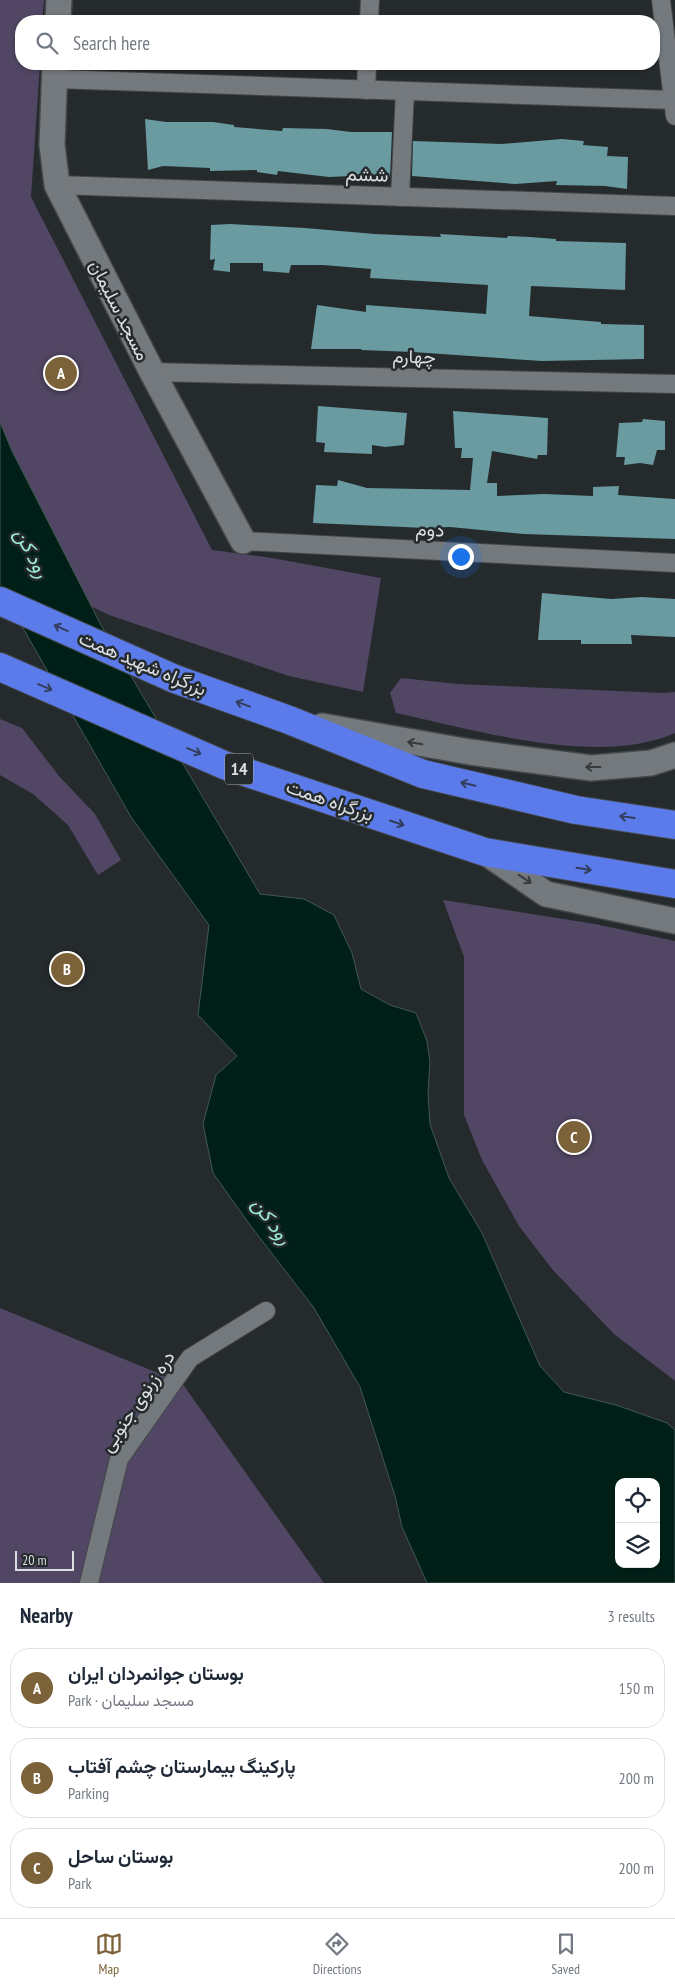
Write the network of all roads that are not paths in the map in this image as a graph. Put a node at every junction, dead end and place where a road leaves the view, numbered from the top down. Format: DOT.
graph roads {
  1 [pos="59,0"];
  2 [pos="370,0"];
  3 [pos="661,0"];
  4 [pos="58,15"];
  5 [pos="369,15"];
  6 [pos="367,70"];
  7 [pos="54,71"];
  8 [pos="366,90"];
  9 [pos="405,91"];
  10 [pos="674,108"];
  11 [pos="57,185"];
  12 [pos="400,197"];
  13 [pos="675,206"];
  14 [pos="152,372"];
  15 [pos="675,384"];
  16 [pos="243,541"];
  17 [pos="675,563"];
  18 [pos="0,600"];
  19 [pos="0,667"];
  20 [pos="289,720"];
  21 [pos="675,755"];
  22 [pos="675,824"];
  23 [pos="485,852"];
  24 [pos="675,884"];
  25 [pos="675,921"];
  26 [pos="266,1310"];
  27 [pos="89,1583"];
  1 -- 4 [label="main road"];
  2 -- 5 [label="street"];
  3 -- 10 [label="street"];
  6 -- 8 [label="street"];
  7 -- 8 [label="street"];
  7 -- 11 [label="main road, مسجد سلیمان"];
  8 -- 9 [label="street"];
  9 -- 10 [label="street"];
  9 -- 12 [label="street"];
  11 -- 12 [label="street, ششم"];
  11 -- 14 [label="main road, مسجد سلیمان"];
  12 -- 13 [label="street, ششم"];
  14 -- 15 [label="street, چهارم"];
  14 -- 16 [label="main road, مسجد سلیمان"];
  16 -- 17 [label="street, دوم"];
  20 -- 18 [label="highway, بزرگراه شهید همت, one-way"];
  19 -- 23 [label="highway, بزرگراه همت / 14, one-way"];
  21 -- 20 [label="main road, one-way"];
  22 -- 20 [label="highway, one-way"];
  23 -- 24 [label="highway, بزرگراه همت / 14, one-way"];
  23 -- 25 [label="main road, one-way"];
  26 -- 27 [label="street, دره زرنوی جنوبی"];
}
